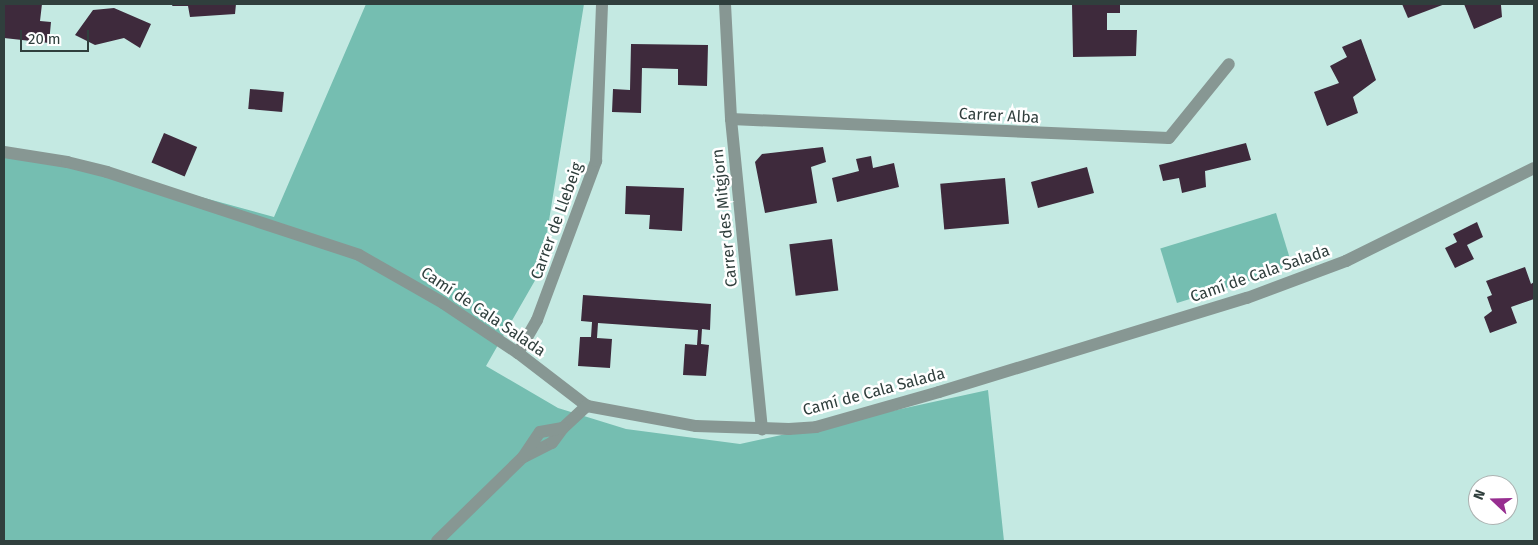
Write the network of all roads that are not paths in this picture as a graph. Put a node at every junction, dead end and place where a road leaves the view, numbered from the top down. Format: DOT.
graph roads {
  1 [pos="602,4"];
  2 [pos="725,4"];
  3 [pos="1230,64"];
  4 [pos="731,119"];
  5 [pos="4,152"];
  6 [pos="1534,168"];
  7 [pos="518,353"];
  8 [pos="587,406"];
  9 [pos="762,429"];
  10 [pos="437,541"];
  1 -- 7 [label="street, Carrer de Llebeig"];
  2 -- 4 [label="street, Carrer des Mitgjorn"];
  3 -- 4 [label="street, Carrer Alba"];
  4 -- 9 [label="street, Carrer des Mitgjorn"];
  5 -- 7 [label="street, Camí de Cala Salada"];
  6 -- 9 [label="street, Camí de Cala Salada"];
  7 -- 8 [label="street, Camí de Cala Salada"];
  8 -- 9 [label="street, Camí de Cala Salada"];
  8 -- 10 [label="street"];
}
